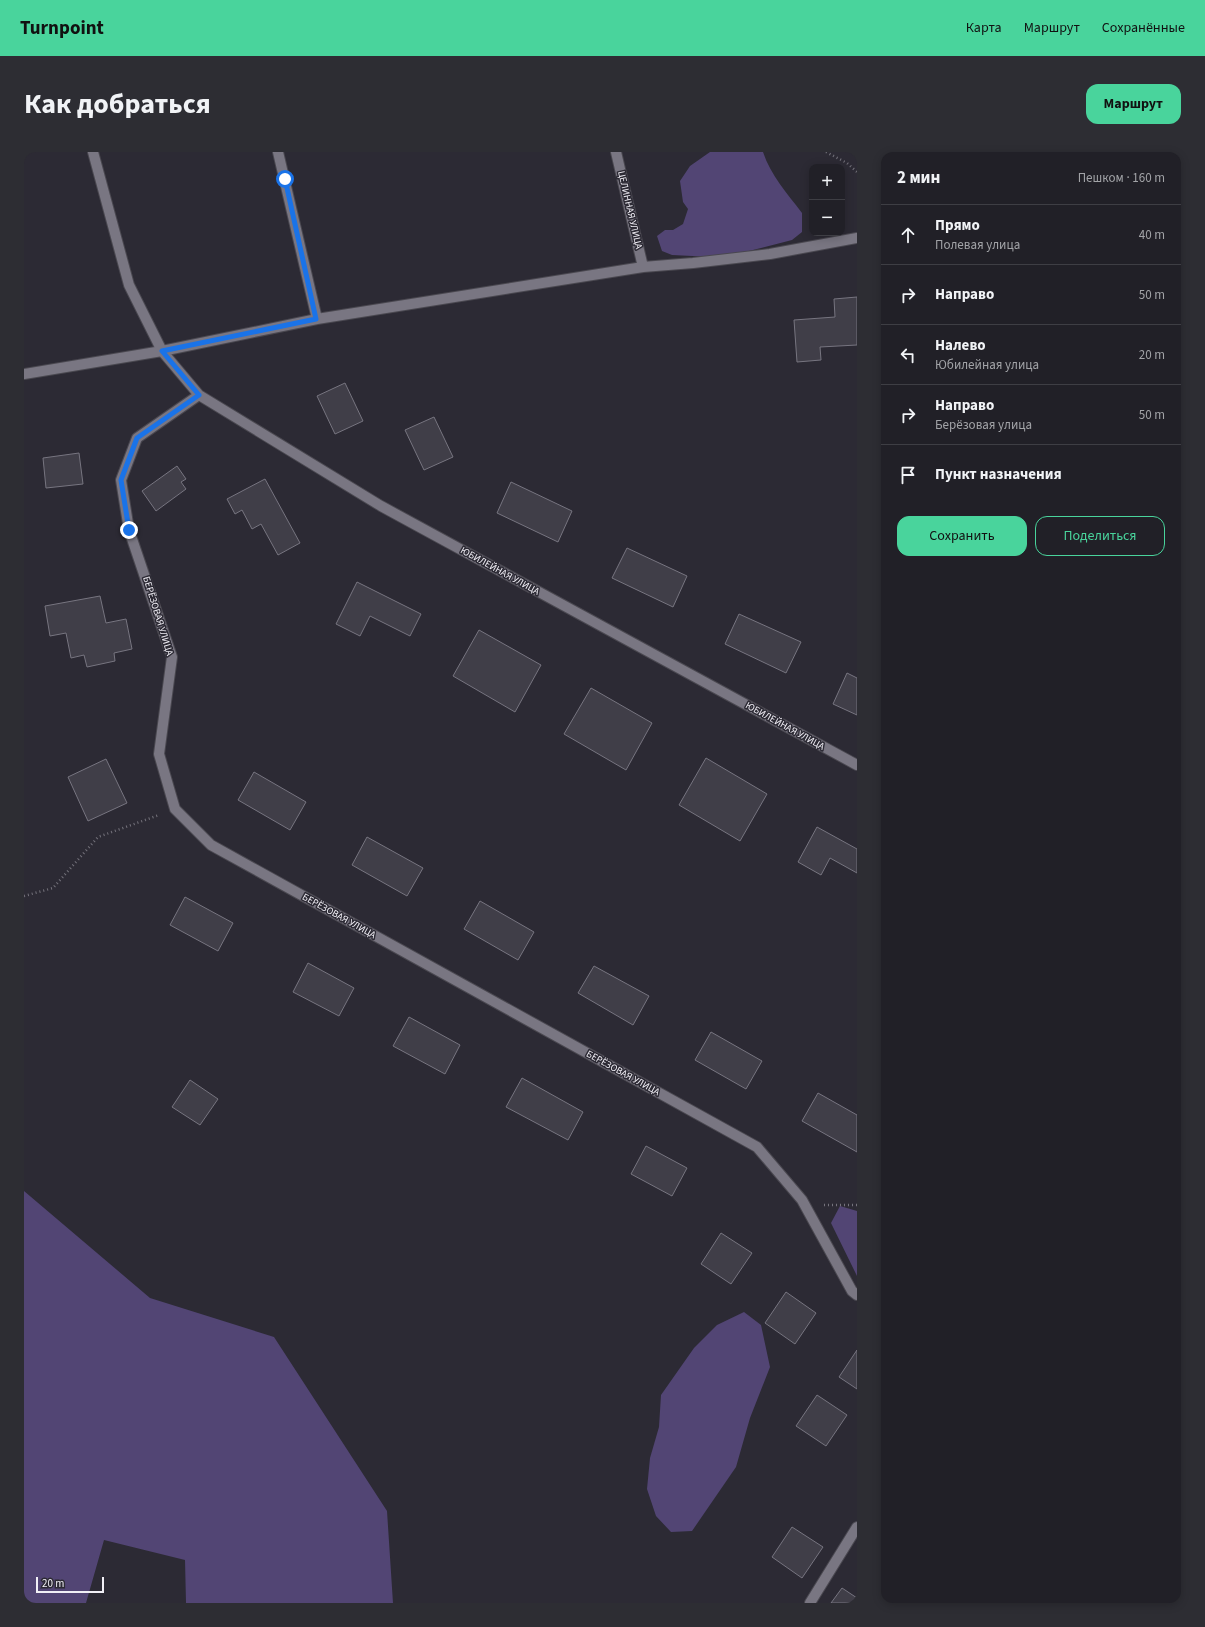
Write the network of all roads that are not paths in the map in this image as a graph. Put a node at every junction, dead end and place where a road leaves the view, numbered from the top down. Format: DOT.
graph roads {
  1 [pos="93,152"];
  2 [pos="278,152"];
  3 [pos="616,152"];
  4 [pos="857,238"];
  5 [pos="643,267"];
  6 [pos="316,319"];
  7 [pos="162,351"];
  8 [pos="24,374"];
  9 [pos="199,395"];
  10 [pos="857,765"];
  11 [pos="857,1296"];
  12 [pos="857,1528"];
  13 [pos="810,1603"];
  1 -- 7 [label="street, ЮБИЛЕЙНАЯ УЛИЦА"];
  2 -- 6 [label="street"];
  3 -- 5 [label="street, ЦЕЛИННАЯ УЛИЦА"];
  4 -- 5 [label="street"];
  5 -- 6 [label="street"];
  6 -- 7 [label="street"];
  7 -- 8 [label="street"];
  7 -- 9 [label="street, ЮБИЛЕЙНАЯ УЛИЦА"];
  9 -- 10 [label="street, ЮБИЛЕЙНАЯ УЛИЦА"];
  9 -- 11 [label="street, БЕРЁЗОВАЯ УЛИЦА"];
  12 -- 13 [label="street"];
}
